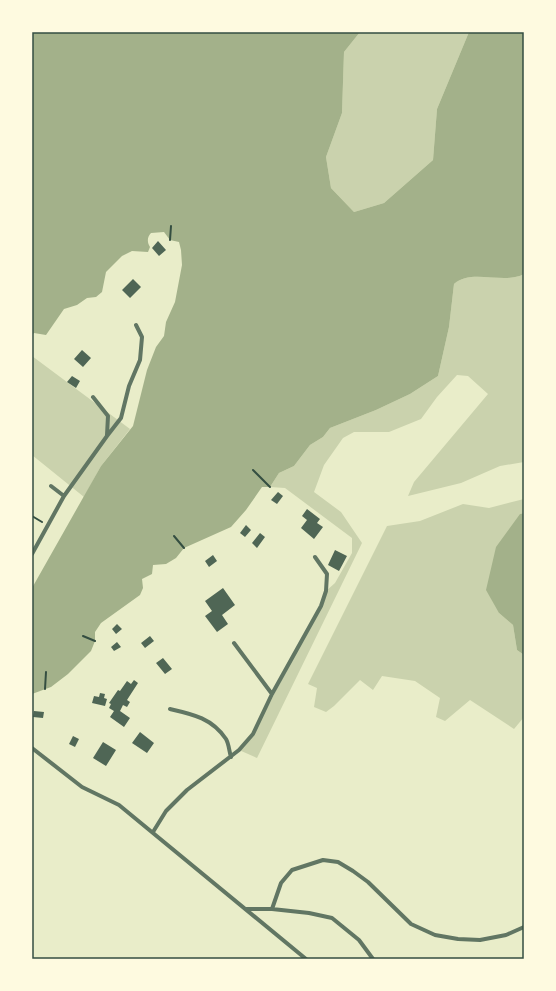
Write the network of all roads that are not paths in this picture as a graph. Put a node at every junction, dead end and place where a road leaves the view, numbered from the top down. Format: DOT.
graph roads {
  1 [pos="136,325"];
  2 [pos="93,397"];
  3 [pos="107,436"];
  4 [pos="52,486"];
  5 [pos="64,496"];
  6 [pos="32,554"];
  7 [pos="315,557"];
  8 [pos="234,643"];
  9 [pos="272,694"];
  10 [pos="170,709"];
  11 [pos="32,748"];
  12 [pos="231,757"];
  13 [pos="153,832"];
  14 [pos="246,909"];
  15 [pos="272,909"];
  16 [pos="524,927"];
  17 [pos="306,959"];
  18 [pos="373,959"];
  1 -- 3 [label="street"];
  2 -- 3 [label="street"];
  3 -- 5 [label="street"];
  4 -- 5 [label="street"];
  5 -- 6 [label="street"];
  7 -- 9 [label="street"];
  8 -- 9 [label="street"];
  9 -- 12 [label="street"];
  10 -- 12 [label="street"];
  11 -- 13 [label="street"];
  12 -- 13 [label="street"];
  13 -- 14 [label="street"];
  14 -- 15 [label="street"];
  14 -- 17 [label="street"];
  15 -- 16 [label="street"];
  15 -- 18 [label="street"];
}
